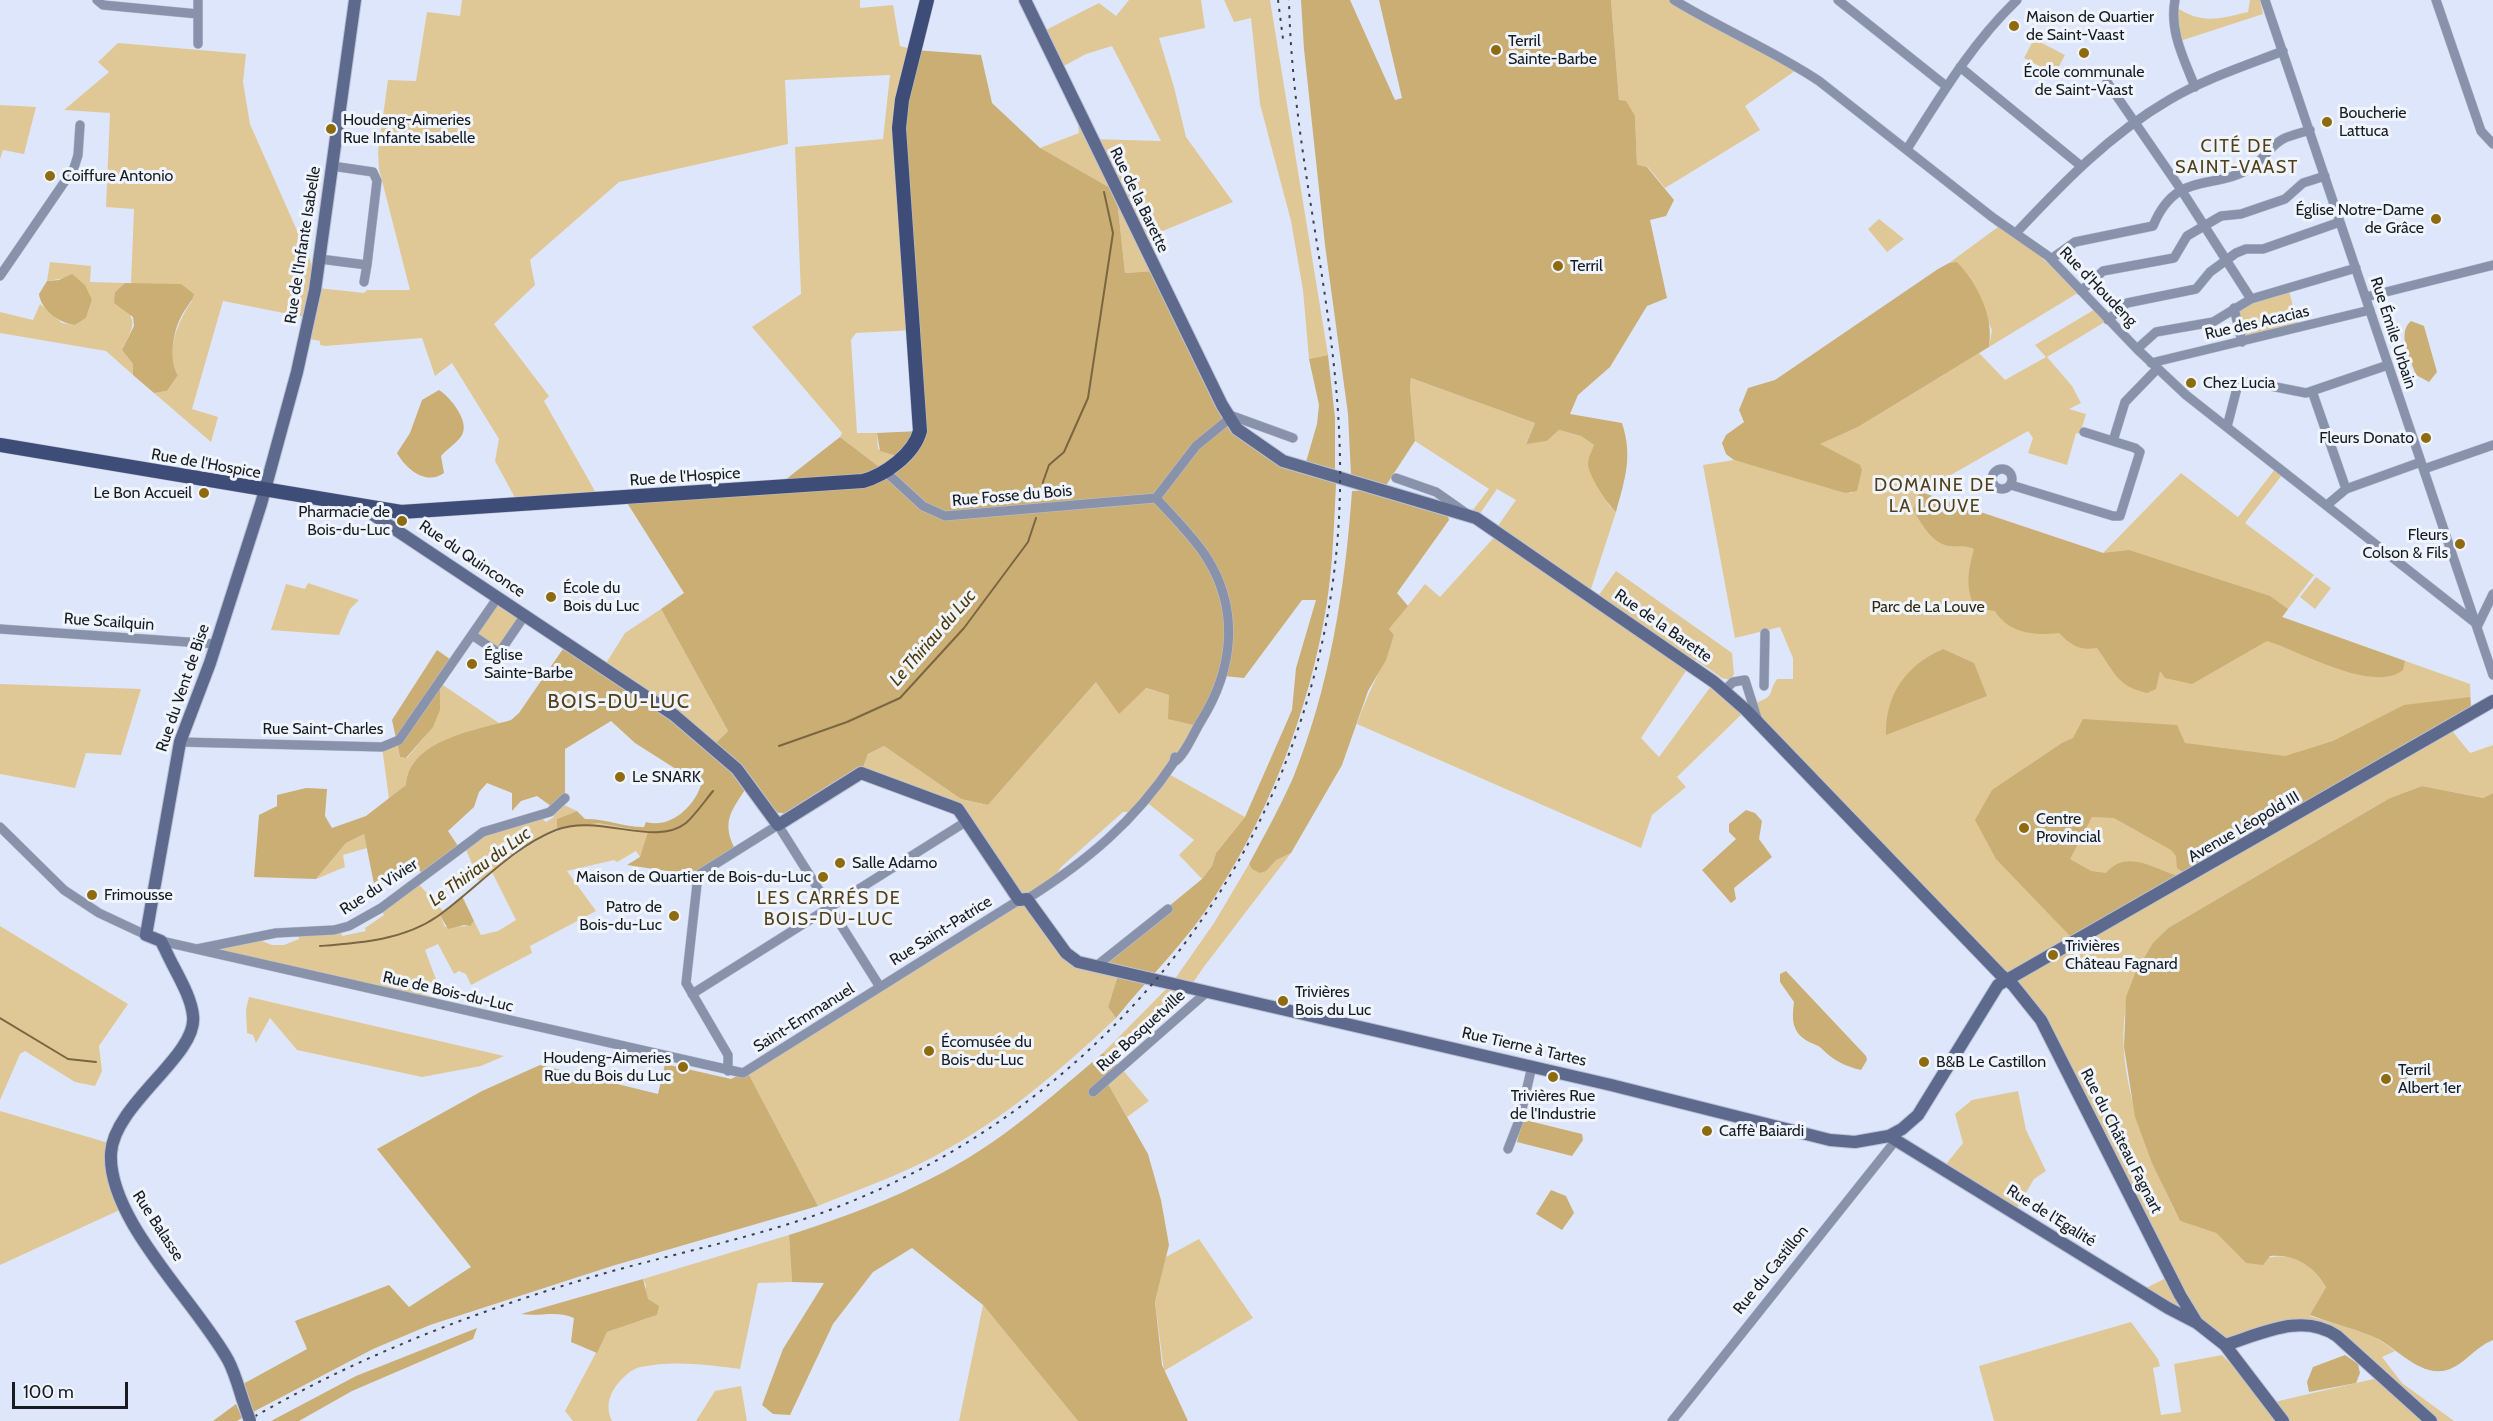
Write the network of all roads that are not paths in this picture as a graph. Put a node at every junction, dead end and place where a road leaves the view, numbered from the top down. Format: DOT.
graph roads {
  1 [pos="97,0"];
  2 [pos="198,0"];
  3 [pos="355,0"];
  4 [pos="927,0"];
  5 [pos="1025,0"];
  6 [pos="1674,0"];
  7 [pos="1838,0"];
  8 [pos="2017,0"];
  9 [pos="2175,0"];
  10 [pos="2265,0"];
  11 [pos="2436,0"];
  12 [pos="198,14"];
  13 [pos="198,45"];
  14 [pos="2283,51"];
  15 [pos="1960,68"];
  16 [pos="2107,82"];
  17 [pos="1946,86"];
  18 [pos="2195,87"];
  19 [pos="2134,122"];
  20 [pos="80,124"];
  21 [pos="2310,130"];
  22 [pos="2493,144"];
  23 [pos="1907,149"];
  24 [pos="332,166"];
  25 [pos="2081,166"];
  26 [pos="2325,176"];
  27 [pos="2182,191"];
  28 [pos="2340,222"];
  29 [pos="2205,226"];
  30 [pos="2016,233"];
  31 [pos="320,259"];
  32 [pos="2052,259"];
  33 [pos="2226,261"];
  34 [pos="367,265"];
  35 [pos="2493,266"];
  36 [pos="2356,268"];
  37 [pos="0,276"];
  38 [pos="364,282"];
  39 [pos="2081,291"];
  40 [pos="2366,297"];
  41 [pos="2251,298"];
  42 [pos="2234,308"];
  43 [pos="2370,310"];
  44 [pos="2108,320"];
  45 [pos="2241,342"];
  46 [pos="2137,349"];
  47 [pos="2388,365"];
  48 [pos="2154,366"];
  49 [pos="2313,391"];
  50 [pos="1228,416"];
  51 [pos="2227,427"];
  52 [pos="2084,432"];
  53 [pos="1293,438"];
  54 [pos="2113,441"];
  55 [pos="0,445"];
  56 [pos="2493,445"];
  57 [pos="2423,466"];
  58 [pos="886,472"];
  59 [pos="1396,478"];
  60 [pos="2011,485"];
  61 [pos="2346,489"];
  62 [pos="264,491"];
  63 [pos="1156,498"];
  64 [pos="2327,505"];
  65 [pos="363,508"];
  66 [pos="1469,515"];
  67 [pos="2493,594"];
  68 [pos="498,597"];
  69 [pos="525,615"];
  70 [pos="2478,625"];
  71 [pos="0,629"];
  72 [pos="1765,633"];
  73 [pos="472,635"];
  74 [pos="216,645"];
  75 [pos="2493,675"];
  76 [pos="1764,686"];
  77 [pos="1725,690"];
  78 [pos="2493,701"];
  79 [pos="1759,723"];
  80 [pos="180,742"];
  81 [pos="565,798"];
  82 [pos="967,821"];
  83 [pos="778,825"];
  84 [pos="0,827"];
  85 [pos="1023,899"];
  86 [pos="830,906"];
  87 [pos="1167,909"];
  88 [pos="146,935"];
  89 [pos="161,941"];
  90 [pos="189,949"];
  91 [pos="1095,967"];
  92 [pos="2008,979"];
  93 [pos="880,987"];
  94 [pos="1208,991"];
  95 [pos="692,994"];
  96 [pos="1532,1066"];
  97 [pos="728,1071"];
  98 [pos="743,1074"];
  99 [pos="1093,1092"];
  100 [pos="1892,1138"];
  101 [pos="1508,1149"];
  102 [pos="2197,1323"];
  103 [pos="2225,1345"];
  104 [pos="2283,1419"];
  105 [pos="250,1421"];
  106 [pos="1672,1421"];
  107 [pos="2431,1421"];
  1 -- 12 [label="street"];
  2 -- 12 [label="street"];
  3 -- 24 [label="street, Rue de l'Infante Isabelle"];
  4 -- 58 [label="main road, Rue de l'Hospice"];
  5 -- 50 [label="street, Rue de la Barette"];
  6 -- 23 [label="street, Rue d'Houdeng"];
  7 -- 17 [label="street"];
  8 -- 15 [label="street"];
  9 -- 18 [label="street"];
  10 -- 14 [label="street, Rue Émile Urbain"];
  11 -- 22 [label="street"];
  12 -- 13 [label="street"];
  14 -- 18 [label="street"];
  14 -- 21 [label="street, Rue Émile Urbain"];
  15 -- 17 [label="street"];
  15 -- 25 [label="street"];
  16 -- 19 [label="street"];
  17 -- 23 [label="street"];
  18 -- 19 [label="street"];
  19 -- 25 [label="street"];
  19 -- 27 [label="street"];
  20 -- 37 [label="street"];
  21 -- 26 [label="street, Rue Émile Urbain"];
  21 -- 27 [label="street"];
  23 -- 30 [label="street, Rue d'Houdeng"];
  24 -- 31 [label="street, Rue de l'Infante Isabelle"];
  24 -- 34 [label="street"];
  25 -- 30 [label="street"];
  26 -- 28 [label="street, Rue Émile Urbain"];
  26 -- 29 [label="street"];
  27 -- 29 [label="street"];
  27 -- 32 [label="street"];
  28 -- 33 [label="street"];
  28 -- 36 [label="street, Rue Émile Urbain"];
  29 -- 33 [label="street"];
  29 -- 39 [label="street"];
  30 -- 32 [label="street, Rue d'Houdeng"];
  31 -- 34 [label="street"];
  31 -- 62 [label="street, Rue de l'Infante Isabelle"];
  32 -- 39 [label="street, Rue d'Houdeng"];
  33 -- 41 [label="street"];
  33 -- 44 [label="street"];
  34 -- 38 [label="street"];
  35 -- 40 [label="street"];
  36 -- 40 [label="street, Rue Émile Urbain"];
  36 -- 41 [label="street"];
  39 -- 44 [label="street, Rue d'Houdeng"];
  40 -- 43 [label="street, Rue Émile Urbain"];
  41 -- 42 [label="street"];
  42 -- 45 [label="street"];
  42 -- 46 [label="street"];
  43 -- 45 [label="street, Rue des Acacias"];
  43 -- 47 [label="street, Rue Émile Urbain"];
  44 -- 46 [label="street, Rue d'Houdeng"];
  45 -- 48 [label="street, Rue des Acacias"];
  46 -- 48 [label="street, Rue d'Houdeng"];
  47 -- 49 [label="street"];
  47 -- 57 [label="street, Rue Émile Urbain"];
  48 -- 51 [label="street, Rue d'Houdeng"];
  48 -- 54 [label="street"];
  49 -- 51 [label="street"];
  49 -- 61 [label="street"];
  50 -- 53 [label="street"];
  50 -- 63 [label="street"];
  50 -- 66 [label="street, Rue de la Barette"];
  51 -- 64 [label="street, Rue d'Houdeng"];
  52 -- 54 [label="street"];
  54 -- 60 [label="street"];
  55 -- 62 [label="main road, Rue de l'Hospice"];
  56 -- 57 [label="street"];
  57 -- 61 [label="street"];
  57 -- 70 [label="street, Rue Émile Urbain"];
  58 -- 63 [label="street, Rue Fosse du Bois"];
  58 -- 65 [label="main road, Rue de l'Hospice"];
  59 -- 66 [label="street"];
  61 -- 64 [label="street"];
  62 -- 65 [label="main road, Rue de l'Hospice"];
  62 -- 74 [label="street, Rue du Vent de Bise"];
  63 -- 85 [label="street, Rue Saint-Patrice"];
  64 -- 70 [label="street, Rue d'Houdeng"];
  65 -- 68 [label="street, Rue du Quinconce"];
  66 -- 77 [label="street, Rue de la Barette"];
  67 -- 70 [label="street"];
  68 -- 69 [label="street, Rue du Quinconce"];
  68 -- 73 [label="street, Rue Saint-Charles"];
  69 -- 73 [label="street"];
  69 -- 83 [label="street, Rue du Quinconce"];
  70 -- 75 [label="street, Rue Émile Urbain"];
  71 -- 74 [label="street, Rue Scailquin"];
  72 -- 76 [label="street"];
  73 -- 80 [label="street, Rue Saint-Charles"];
  74 -- 80 [label="street, Rue du Vent de Bise"];
  77 -- 79 [label="street, Rue de la Barette"];
  77 -- 79 [label="street"];
  78 -- 92 [label="street, Avenue Léopold III"];
  79 -- 92 [label="street, Rue de la Barette"];
  80 -- 88 [label="street, Rue du Vent de Bise"];
  81 -- 90 [label="street, Rue du Vivier"];
  82 -- 83 [label="street"];
  82 -- 85 [label="street, Rue Tierne à Tartes"];
  82 -- 86 [label="street"];
  83 -- 86 [label="street"];
  83 -- 95 [label="street"];
  84 -- 88 [label="street"];
  85 -- 91 [label="street, Rue Tierne à Tartes"];
  85 -- 93 [label="street, Rue Saint-Patrice"];
  86 -- 93 [label="street"];
  86 -- 95 [label="street"];
  87 -- 91 [label="street"];
  88 -- 89 [label="street"];
  89 -- 90 [label="street, Rue de Bois-du-Luc"];
  89 -- 105 [label="street, Rue Balasse, bridge"];
  90 -- 97 [label="street, Rue de Bois-du-Luc"];
  91 -- 94 [label="street, Rue Tierne à Tartes"];
  92 -- 100 [label="street, Rue du Castillon"];
  92 -- 102 [label="street, Rue du Château Fagnart"];
  93 -- 98 [label="street, Saint-Emmanuel"];
  94 -- 96 [label="street, Rue Tierne à Tartes"];
  94 -- 99 [label="street, Rue Bosquetville"];
  95 -- 97 [label="street"];
  96 -- 100 [label="street, Rue Tierne à Tartes"];
  96 -- 101 [label="street"];
  97 -- 98 [label="street, Rue de Bois-du-Luc"];
  100 -- 102 [label="street, Rue de l'Egalité"];
  100 -- 106 [label="street, Rue du Castillon"];
  102 -- 103 [label="street"];
  103 -- 104 [label="street"];
  103 -- 107 [label="street"];
}
